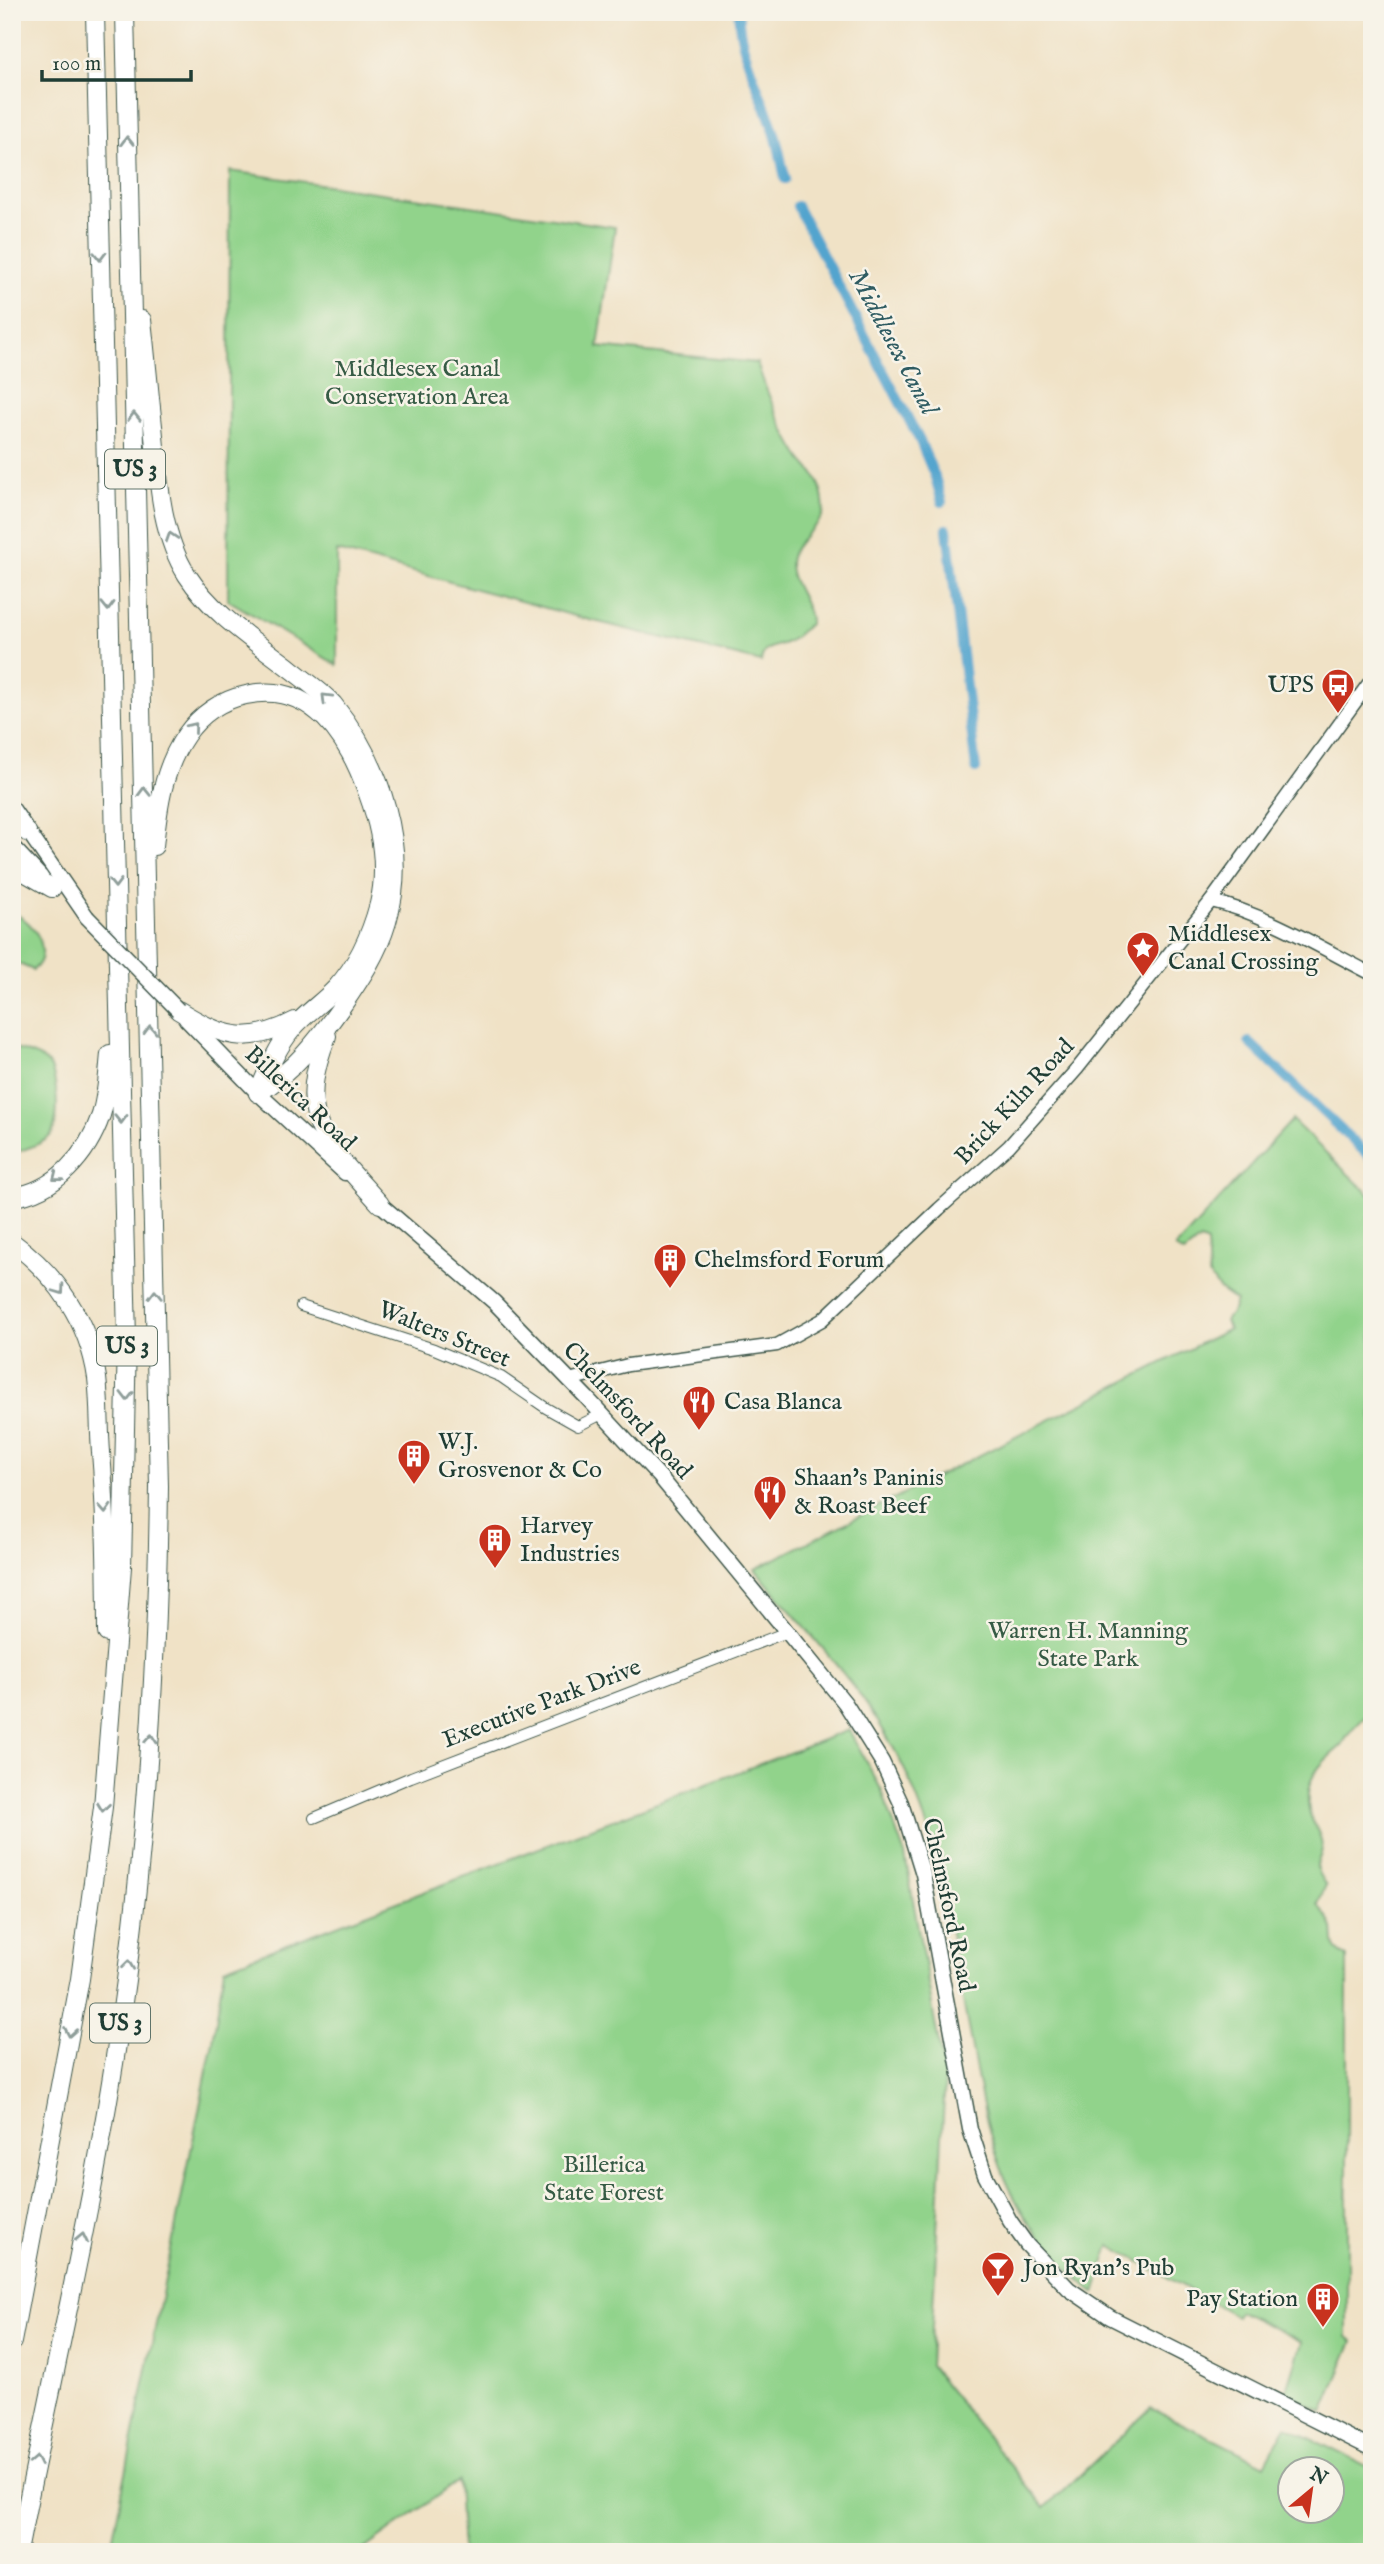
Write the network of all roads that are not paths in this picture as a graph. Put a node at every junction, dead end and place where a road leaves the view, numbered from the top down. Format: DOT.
graph roads {
  1 [pos="83,12"];
  2 [pos="94,12"];
  3 [pos="125,12"];
  4 [pos="128,175"];
  5 [pos="99,188"];
  6 [pos="1372,679"];
  7 [pos="12,808"];
  8 [pos="20,827"];
  9 [pos="12,846"];
  10 [pos="12,870"];
  11 [pos="52,888"];
  12 [pos="1211,901"];
  13 [pos="146,909"];
  14 [pos="87,917"];
  15 [pos="1372,974"];
  16 [pos="117,978"];
  17 [pos="178,1010"];
  18 [pos="335,1015"];
  19 [pos="305,1017"];
  20 [pos="258,1093"];
  21 [pos="12,1198"];
  22 [pos="380,1204"];
  23 [pos="12,1242"];
  24 [pos="494,1302"];
  25 [pos="301,1306"];
  26 [pos="569,1380"];
  27 [pos="602,1414"];
  28 [pos="787,1632"];
  29 [pos="112,1715"];
  30 [pos="314,1818"];
  31 [pos="12,2342"];
  32 [pos="1372,2449"];
  33 [pos="18,2552"];
  1 -- 5 [label="highway"];
  2 -- 5 [label="highway, US 3"];
  4 -- 3 [label="highway, US 3, one-way"];
  13 -- 4 [label="highway, US 3, one-way"];
  18 -- 4 [label="highway, one-way"];
  5 -- 16 [label="highway, US 3, one-way"];
  6 -- 12 [label="street, Brick Kiln Road"];
  7 -- 8 [label="main road, Billerica Road"];
  8 -- 14 [label="main road, Billerica Road"];
  9 -- 11 [label="main road, Billerica Road"];
  10 -- 11 [label="highway"];
  11 -- 14 [label="main road, Billerica Road"];
  12 -- 15 [label="street"];
  12 -- 26 [label="street, Brick Kiln Road"];
  13 -- 19 [label="highway, one-way"];
  33 -- 13 [label="highway, US 3, one-way"];
  14 -- 17 [label="main road, Billerica Road, bridge"];
  16 -- 21 [label="highway, one-way"];
  16 -- 29 [label="highway, US 3, one-way"];
  17 -- 19 [label="highway"];
  17 -- 20 [label="main road, Billerica Road"];
  18 -- 20 [label="highway"];
  18 -- 22 [label="highway"];
  19 -- 20 [label="highway"];
  20 -- 22 [label="main road, Billerica Road"];
  22 -- 24 [label="main road, Billerica Road"];
  23 -- 29 [label="highway, one-way"];
  24 -- 26 [label="main road, Chelmsford Road"];
  25 -- 27 [label="street, Walters Street"];
  26 -- 27 [label="main road, Chelmsford Road"];
  27 -- 28 [label="main road, Chelmsford Road"];
  28 -- 30 [label="street, Executive Park Drive"];
  28 -- 32 [label="main road, Chelmsford Road"];
  29 -- 31 [label="highway, US 3, one-way"];
}
